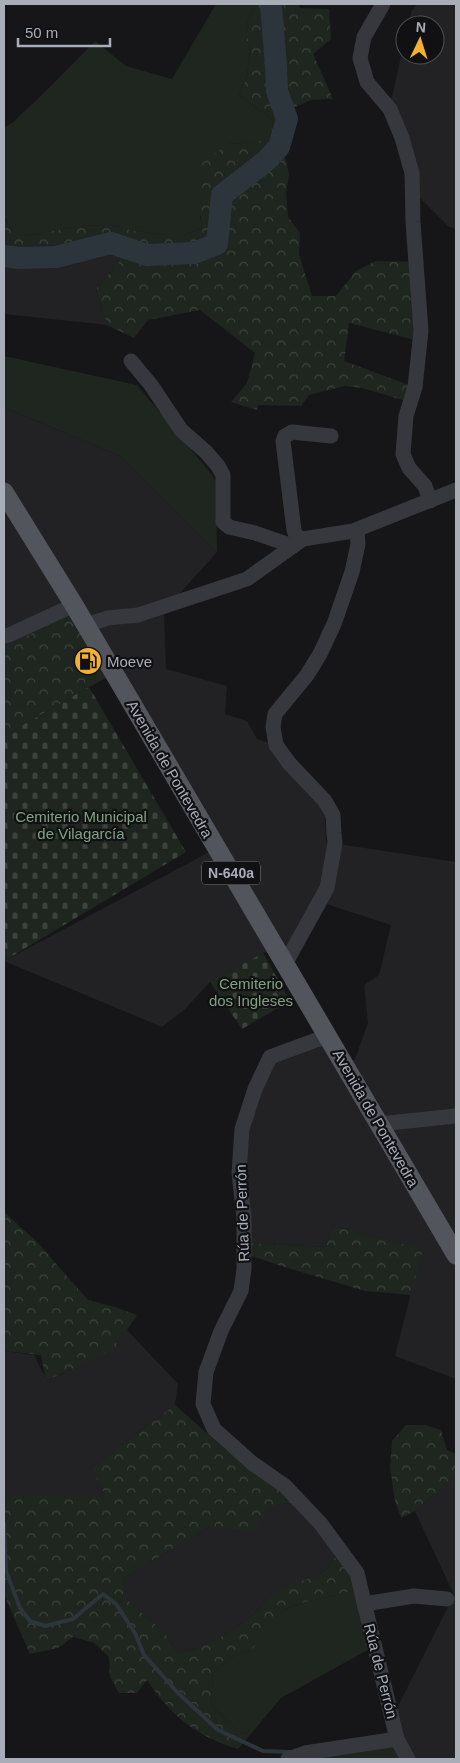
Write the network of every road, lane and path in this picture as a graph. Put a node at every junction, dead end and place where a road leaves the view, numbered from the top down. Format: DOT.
graph roads {
  1 [pos="383,4"];
  2 [pos="131,361"];
  3 [pos="331,436"];
  4 [pos="456,490"];
  5 [pos="4,492"];
  6 [pos="430,501"];
  7 [pos="357,530"];
  8 [pos="298,542"];
  9 [pos="74,605"];
  10 [pos="86,625"];
  11 [pos="4,636"];
  12 [pos="285,964"];
  13 [pos="328,1036"];
  14 [pos="456,1116"];
  15 [pos="379,1124"];
  16 [pos="456,1255"];
  17 [pos="447,1599"];
  18 [pos="364,1604"];
  19 [pos="397,1738"];
  20 [pos="288,1759"];
  21 [pos="408,1759"];
  1 -- 6 [label="street"];
  2 -- 8 [label="street"];
  3 -- 8 [label="street"];
  4 -- 6 [label="street"];
  5 -- 9 [label="main road, Avenida de Pontevedra / N-640a"];
  6 -- 7 [label="street"];
  7 -- 8 [label="street"];
  7 -- 12 [label="street"];
  8 -- 10 [label="street"];
  9 -- 10 [label="main road, Avenida de Pontevedra / N-640a"];
  9 -- 11 [label="street"];
  10 -- 12 [label="main road, Avenida de Pontevedra / N-640a"];
  12 -- 13 [label="main road, Avenida de Pontevedra / N-640a"];
  13 -- 15 [label="main road, Avenida de Pontevedra / N-640a"];
  13 -- 18 [label="street, Rúa de Perrón"];
  14 -- 15 [label="street"];
  15 -- 16 [label="main road, Avenida de Pontevedra / N-640a"];
  17 -- 18 [label="street, Rúa de Perrón"];
  18 -- 19 [label="street, Rúa de Perrón"];
  19 -- 20 [label="street, Rúa de Perrón"];
  19 -- 21 [label="street, Rúa de Perrón"];
}
